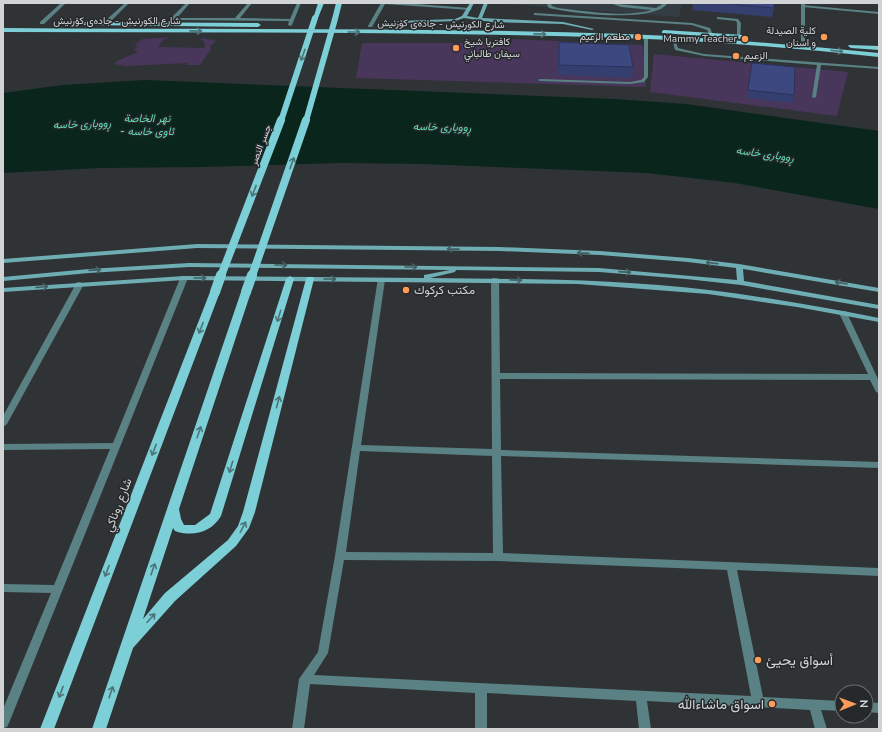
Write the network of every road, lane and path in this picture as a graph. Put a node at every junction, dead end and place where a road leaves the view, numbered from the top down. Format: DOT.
graph roads {
  1 [pos="64,3"];
  2 [pos="127,3"];
  3 [pos="188,3"];
  4 [pos="250,3"];
  5 [pos="299,3"];
  6 [pos="321,3"];
  7 [pos="339,3"];
  8 [pos="384,3"];
  9 [pos="472,3"];
  10 [pos="486,3"];
  11 [pos="551,3"];
  12 [pos="612,3"];
  13 [pos="666,3"];
  14 [pos="803,5"];
  15 [pos="470,8"];
  16 [pos="660,9"];
  17 [pos="879,13"];
  18 [pos="535,14"];
  19 [pos="464,17"];
  20 [pos="480,18"];
  21 [pos="718,18"];
  22 [pos="237,19"];
  23 [pos="172,21"];
  24 [pos="106,22"];
  25 [pos="42,23"];
  26 [pos="50,23"];
  27 [pos="74,23"];
  28 [pos="291,23"];
  29 [pos="3,24"];
  30 [pos="370,26"];
  31 [pos="383,26"];
  32 [pos="592,29"];
  33 [pos="3,30"];
  34 [pos="711,35"];
  35 [pos="739,37"];
  36 [pos="646,38"];
  37 [pos="673,39"];
  38 [pos="803,41"];
  39 [pos="879,48"];
  40 [pos="879,55"];
  41 [pos="819,64"];
  42 [pos="879,68"];
  43 [pos="540,80"];
  44 [pos="814,97"];
  45 [pos="3,261"];
  46 [pos="739,266"];
  47 [pos="466,267"];
  48 [pos="28,276"];
  49 [pos="184,278"];
  50 [pos="3,279"];
  51 [pos="290,279"];
  52 [pos="310,279"];
  53 [pos="381,280"];
  54 [pos="415,280"];
  55 [pos="495,280"];
  56 [pos="740,283"];
  57 [pos="80,284"];
  58 [pos="26,288"];
  59 [pos="3,290"];
  60 [pos="879,290"];
  61 [pos="215,292"];
  62 [pos="879,307"];
  63 [pos="843,313"];
  64 [pos="879,320"];
  65 [pos="496,376"];
  66 [pos="873,378"];
  67 [pos="879,390"];
  68 [pos="3,424"];
  69 [pos="116,446"];
  70 [pos="3,447"];
  71 [pos="356,448"];
  72 [pos="497,452"];
  73 [pos="879,465"];
  74 [pos="173,509"];
  75 [pos="340,556"];
  76 [pos="498,557"];
  77 [pos="731,566"];
  78 [pos="879,572"];
  79 [pos="3,588"];
  80 [pos="58,589"];
  81 [pos="126,648"];
  82 [pos="305,679"];
  83 [pos="481,688"];
  84 [pos="641,696"];
  85 [pos="758,702"];
  86 [pos="814,705"];
  87 [pos="834,706"];
  88 [pos="3,723"];
  89 [pos="47,729"];
  90 [pos="99,729"];
  91 [pos="298,729"];
  92 [pos="481,729"];
  93 [pos="645,729"];
  94 [pos="821,729"];
  1 -- 25 [label="street"];
  2 -- 24 [label="street"];
  3 -- 23 [label="street"];
  4 -- 22 [label="street"];
  5 -- 28 [label="street"];
  6 -- 61 [label="main road, جسر النصر, one-way, bridge"];
  74 -- 7 [label="main road, one-way, bridge"];
  8 -- 15 [label="street"];
  8 -- 30 [label="street"];
  9 -- 15 [label="street"];
  10 -- 20 [label="street"];
  11 -- 16 [label="lane"];
  12 -- 16 [label="lane"];
  13 -- 16 [label="lane"];
  14 -- 17 [label="lane"];
  14 -- 38 [label="street"];
  15 -- 19 [label="street"];
  18 -- 34 [label="lane"];
  19 -- 20 [label="street"];
  19 -- 31 [label="street"];
  20 -- 32 [label="street"];
  21 -- 35 [label="lane"];
  22 -- 23 [label="street"];
  22 -- 28 [label="street"];
  23 -- 24 [label="main road, شارع الكورنيش - جادەی کۆرنیش"];
  23 -- 28 [label="main road, شارع الكورنيش - جادەی کۆرنیش"];
  24 -- 27 [label="main road, شارع الكورنيش - جادەی کۆرنیش"];
  25 -- 26 [label="main road, شارع الكورنيش - جادەی کۆرنیش"];
  25 -- 29 [label="main road, شارع الكورنيش - جادەی کۆرنیش"];
  28 -- 30 [label="main road, شارع الكورنيش - جادەی کۆرنیش"];
  30 -- 31 [label="main road, شارع الكورنيش - جادەی کۆرنیش"];
  31 -- 32 [label="main road, شارع الكورنيش - جادەی کۆرنیش"];
  32 -- 34 [label="main road, شارع الكورنيش - جادەی کۆرنیش"];
  33 -- 36 [label="main road, شارع الكورنيش - جادەی کۆرنیش, one-way"];
  34 -- 35 [label="main road, شارع الكورنيش - جادەی کۆرنیش"];
  35 -- 38 [label="main road, شارع الكورنيش - جادەی کۆرنیش"];
  36 -- 37 [label="main road, شارع الكورنيش - جادەی کۆرنیش"];
  36 -- 43 [label="lane"];
  37 -- 40 [label="main road, شارع الكورنيش - جادەی کۆرنیش, one-way"];
  37 -- 41 [label="lane"];
  38 -- 39 [label="main road, شارع الكورنيش - جادەی کۆرنیش"];
  41 -- 42 [label="lane"];
  41 -- 44 [label="lane"];
  46 -- 45 [label="street, one-way"];
  46 -- 56 [label="street"];
  60 -- 46 [label="street, one-way"];
  48 -- 47 [label="street, one-way"];
  47 -- 54 [label="street"];
  47 -- 56 [label="street, one-way"];
  48 -- 50 [label="street"];
  48 -- 58 [label="street"];
  49 -- 51 [label="street, one-way"];
  49 -- 57 [label="street"];
  49 -- 69 [label="street"];
  51 -- 52 [label="street"];
  51 -- 74 [label="main road, one-way"];
  52 -- 53 [label="street, one-way"];
  81 -- 52 [label="main road, one-way"];
  53 -- 54 [label="street"];
  53 -- 71 [label="street"];
  54 -- 55 [label="street"];
  55 -- 63 [label="street, one-way"];
  55 -- 65 [label="street"];
  56 -- 62 [label="street"];
  58 -- 57 [label="street, one-way"];
  57 -- 68 [label="street"];
  58 -- 59 [label="street"];
  61 -- 89 [label="main road, شارع روناكي, one-way"];
  63 -- 64 [label="street"];
  63 -- 66 [label="street"];
  65 -- 66 [label="street"];
  65 -- 72 [label="street"];
  66 -- 67 [label="street"];
  69 -- 70 [label="street"];
  69 -- 80 [label="street"];
  71 -- 72 [label="street"];
  71 -- 75 [label="street"];
  72 -- 73 [label="street"];
  72 -- 76 [label="street"];
  81 -- 74 [label="main road, one-way"];
  75 -- 76 [label="street"];
  75 -- 82 [label="street"];
  76 -- 77 [label="street"];
  77 -- 78 [label="street"];
  77 -- 85 [label="street"];
  79 -- 80 [label="street"];
  80 -- 88 [label="street"];
  90 -- 81 [label="main road, one-way"];
  82 -- 83 [label="street"];
  82 -- 91 [label="street"];
  83 -- 84 [label="street"];
  83 -- 92 [label="street"];
  84 -- 85 [label="street"];
  84 -- 93 [label="street"];
  85 -- 86 [label="street"];
  86 -- 87 [label="street"];
  86 -- 94 [label="street"];
}
